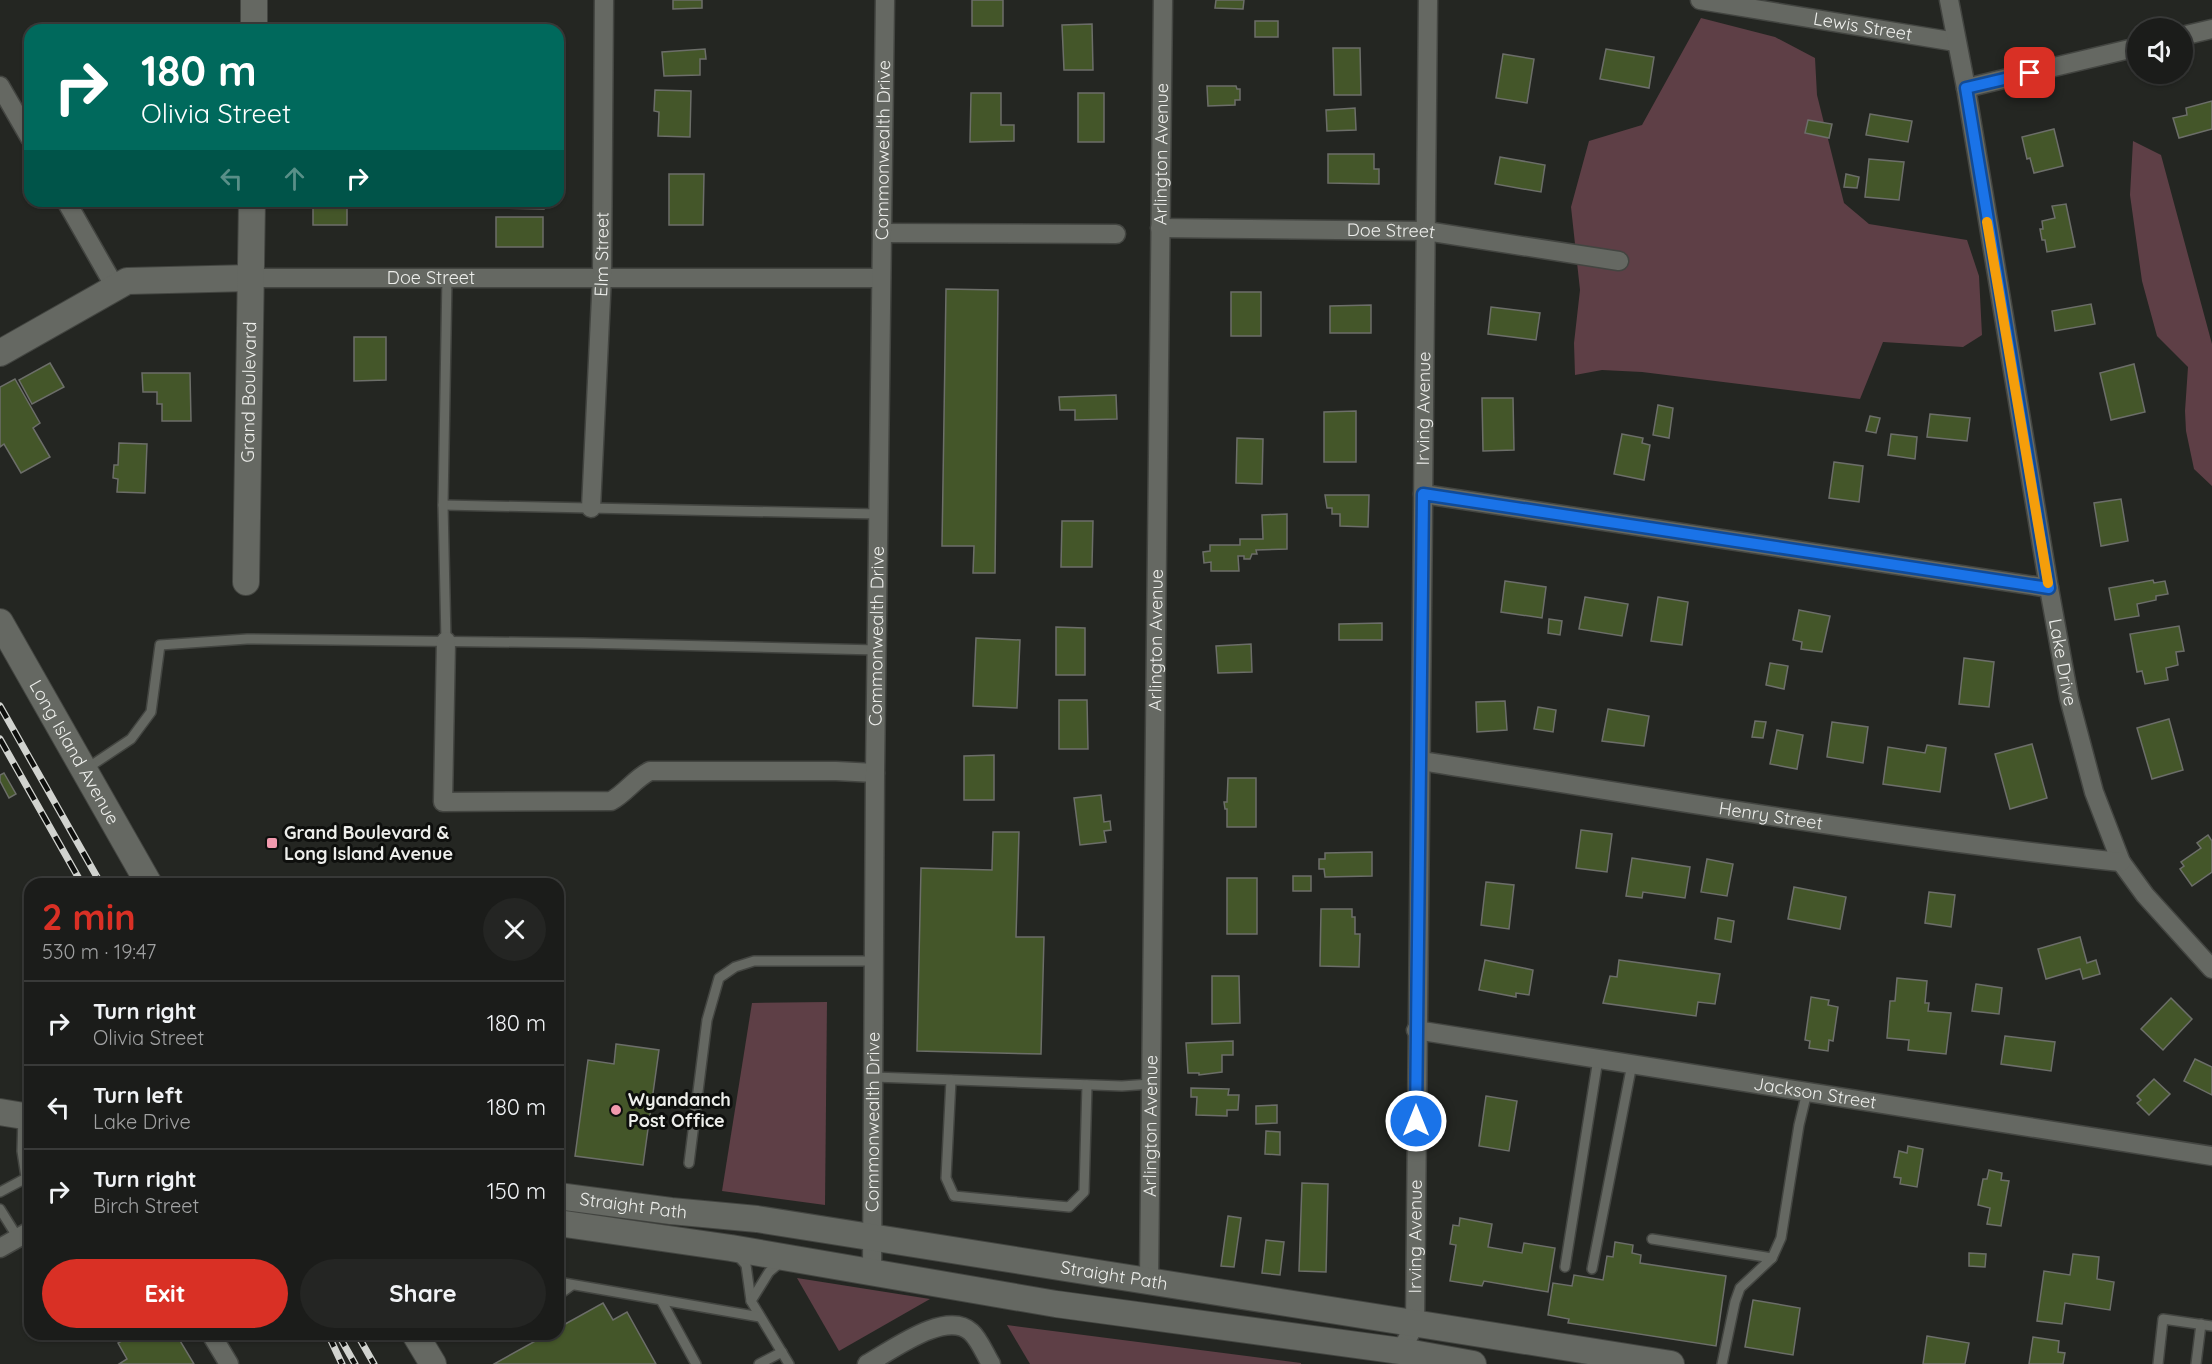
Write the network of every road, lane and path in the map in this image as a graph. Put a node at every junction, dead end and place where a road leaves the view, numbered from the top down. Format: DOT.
graph roads {
  1 [pos="254,0"];
  2 [pos="604,0"];
  3 [pos="885,0"];
  4 [pos="1163,0"];
  5 [pos="1428,0"];
  6 [pos="1700,0"];
  7 [pos="1948,0"];
  8 [pos="254,24"];
  9 [pos="2212,29"];
  10 [pos="2193,33"];
  11 [pos="1956,42"];
  12 [pos="2127,50"];
  13 [pos="0,86"];
  14 [pos="1966,88"];
  15 [pos="24,128"];
  16 [pos="69,207"];
  17 [pos="252,207"];
  18 [pos="1160,228"];
  19 [pos="1426,231"];
  20 [pos="882,233"];
  21 [pos="1116,234"];
  22 [pos="1619,261"];
  23 [pos="602,276"];
  24 [pos="447,277"];
  25 [pos="251,278"];
  26 [pos="881,278"];
  27 [pos="115,287"];
  28 [pos="0,353"];
  29 [pos="1423,494"];
  30 [pos="443,506"];
  31 [pos="591,508"];
  32 [pos="879,514"];
  33 [pos="246,582"];
  34 [pos="2049,588"];
  35 [pos="0,622"];
  36 [pos="446,641"];
  37 [pos="878,650"];
  38 [pos="1421,761"];
  39 [pos="84,770"];
  40 [pos="875,773"];
  41 [pos="2121,862"];
  42 [pos="146,878"];
  43 [pos="875,961"];
  44 [pos="2212,969"];
  45 [pos="1416,1030"];
  46 [pos="1598,1059"];
  47 [pos="1632,1064"];
  48 [pos="874,1077"];
  49 [pos="951,1080"];
  50 [pos="1151,1084"];
  51 [pos="1087,1085"];
  52 [pos="1807,1092"];
  53 [pos="18,1115"];
  54 [pos="2212,1156"];
  55 [pos="24,1160"];
  56 [pos="689,1163"];
  57 [pos="24,1179"];
  58 [pos="0,1192"];
  59 [pos="564,1197"];
  60 [pos="0,1209"];
  61 [pos="564,1224"];
  62 [pos="24,1235"];
  63 [pos="873,1239"];
  64 [pos="1652,1239"];
  65 [pos="0,1248"];
  66 [pos="730,1248"];
  67 [pos="786,1257"];
  68 [pos="1772,1258"];
  69 [pos="1565,1267"];
  70 [pos="1592,1269"];
  71 [pos="872,1272"];
  72 [pos="1149,1280"];
  73 [pos="564,1283"];
  74 [pos="572,1285"];
  75 [pos="564,1291"];
  76 [pos="661,1300"];
  77 [pos="751,1301"];
  78 [pos="760,1317"];
  79 [pos="1415,1324"];
  80 [pos="2201,1324"];
  81 [pos="2212,1326"];
  82 [pos="214,1340"];
  83 [pos="419,1340"];
  84 [pos="782,1353"];
  85 [pos="1400,1354"];
  86 [pos="228,1364"];
  87 [pos="433,1364"];
  88 [pos="696,1364"];
  89 [pos="759,1364"];
  90 [pos="789,1364"];
  91 [pos="867,1364"];
  92 [pos="991,1364"];
  93 [pos="1473,1364"];
  94 [pos="1671,1364"];
  95 [pos="1722,1364"];
  96 [pos="2158,1364"];
  97 [pos="2196,1364"];
  1 -- 8 [label="main road"];
  2 -- 23 [label="street, Elm Street"];
  3 -- 20 [label="street, Commonwealth Drive"];
  4 -- 18 [label="street, Arlington Avenue"];
  5 -- 19 [label="street, Irving Avenue"];
  6 -- 11 [label="street, Lewis Street"];
  7 -- 11 [label="street, Lake Drive"];
  9 -- 10 [label="street"];
  11 -- 14 [label="street, Lake Drive"];
  12 -- 14 [label="street"];
  13 -- 15 [label="street"];
  14 -- 34 [label="street, Lake Drive"];
  16 -- 27 [label="street"];
  17 -- 25 [label="main road, Grand Boulevard"];
  18 -- 19 [label="street, Doe Street"];
  18 -- 50 [label="street, Arlington Avenue"];
  19 -- 22 [label="street, Doe Street"];
  19 -- 29 [label="street, Irving Avenue"];
  20 -- 21 [label="street"];
  20 -- 26 [label="street, Commonwealth Drive"];
  23 -- 24 [label="street, Doe Street"];
  23 -- 26 [label="street, Doe Street"];
  23 -- 31 [label="street, Elm Street"];
  24 -- 25 [label="street, Doe Street"];
  24 -- 30 [label="lane"];
  25 -- 27 [label="main road, Doe Street"];
  25 -- 33 [label="main road, Grand Boulevard"];
  26 -- 32 [label="street, Commonwealth Drive"];
  27 -- 28 [label="main road, Doe Street"];
  29 -- 34 [label="street"];
  29 -- 38 [label="street, Irving Avenue"];
  30 -- 31 [label="lane"];
  30 -- 36 [label="lane"];
  31 -- 32 [label="lane"];
  32 -- 37 [label="street, Commonwealth Drive"];
  34 -- 41 [label="street, Lake Drive"];
  35 -- 39 [label="main road, Long Island Avenue"];
  36 -- 37 [label="lane"];
  36 -- 39 [label="lane"];
  36 -- 40 [label="street"];
  37 -- 40 [label="street, Commonwealth Drive"];
  38 -- 41 [label="street, Henry Street"];
  38 -- 45 [label="street, Irving Avenue"];
  39 -- 42 [label="main road, Long Island Avenue"];
  40 -- 43 [label="street, Commonwealth Drive"];
  41 -- 44 [label="street, Lake Drive"];
  43 -- 48 [label="street, Commonwealth Drive"];
  43 -- 56 [label="lane"];
  45 -- 46 [label="street, Jackson Street"];
  45 -- 79 [label="street, Irving Avenue"];
  46 -- 47 [label="street, Jackson Street"];
  46 -- 69 [label="lane"];
  47 -- 52 [label="street, Jackson Street"];
  47 -- 70 [label="lane"];
  48 -- 49 [label="lane"];
  48 -- 63 [label="street, Commonwealth Drive"];
  49 -- 51 [label="lane"];
  49 -- 51 [label="lane"];
  50 -- 51 [label="lane"];
  50 -- 72 [label="street, Arlington Avenue"];
  52 -- 54 [label="street, Jackson Street"];
  52 -- 68 [label="lane"];
  53 -- 55 [label="lane"];
  57 -- 58 [label="lane"];
  59 -- 63 [label="main road, Straight Path"];
  60 -- 62 [label="lane"];
  61 -- 66 [label="main road, Straight Path"];
  62 -- 65 [label="street"];
  63 -- 71 [label="street, Commonwealth Drive"];
  63 -- 72 [label="main road, Straight Path"];
  64 -- 68 [label="lane"];
  66 -- 67 [label="main road, Straight Path"];
  66 -- 77 [label="lane"];
  67 -- 71 [label="main road, Straight Path"];
  67 -- 77 [label="lane"];
  68 -- 95 [label="lane"];
  71 -- 85 [label="main road, Straight Path"];
  72 -- 79 [label="main road, Straight Path"];
  73 -- 74 [label="lane"];
  74 -- 75 [label="lane"];
  74 -- 76 [label="lane"];
  76 -- 78 [label="lane"];
  76 -- 88 [label="lane"];
  77 -- 78 [label="lane"];
  78 -- 84 [label="lane"];
  79 -- 85 [label="street, Irving Avenue"];
  79 -- 94 [label="main road, Straight Path"];
  80 -- 81 [label="lane"];
  80 -- 96 [label="lane"];
  80 -- 97 [label="lane"];
  82 -- 86 [label="street"];
  83 -- 87 [label="main road"];
  84 -- 89 [label="lane"];
  84 -- 90 [label="lane"];
  85 -- 93 [label="main road, Straight Path"];
  91 -- 92 [label="street"];
}
